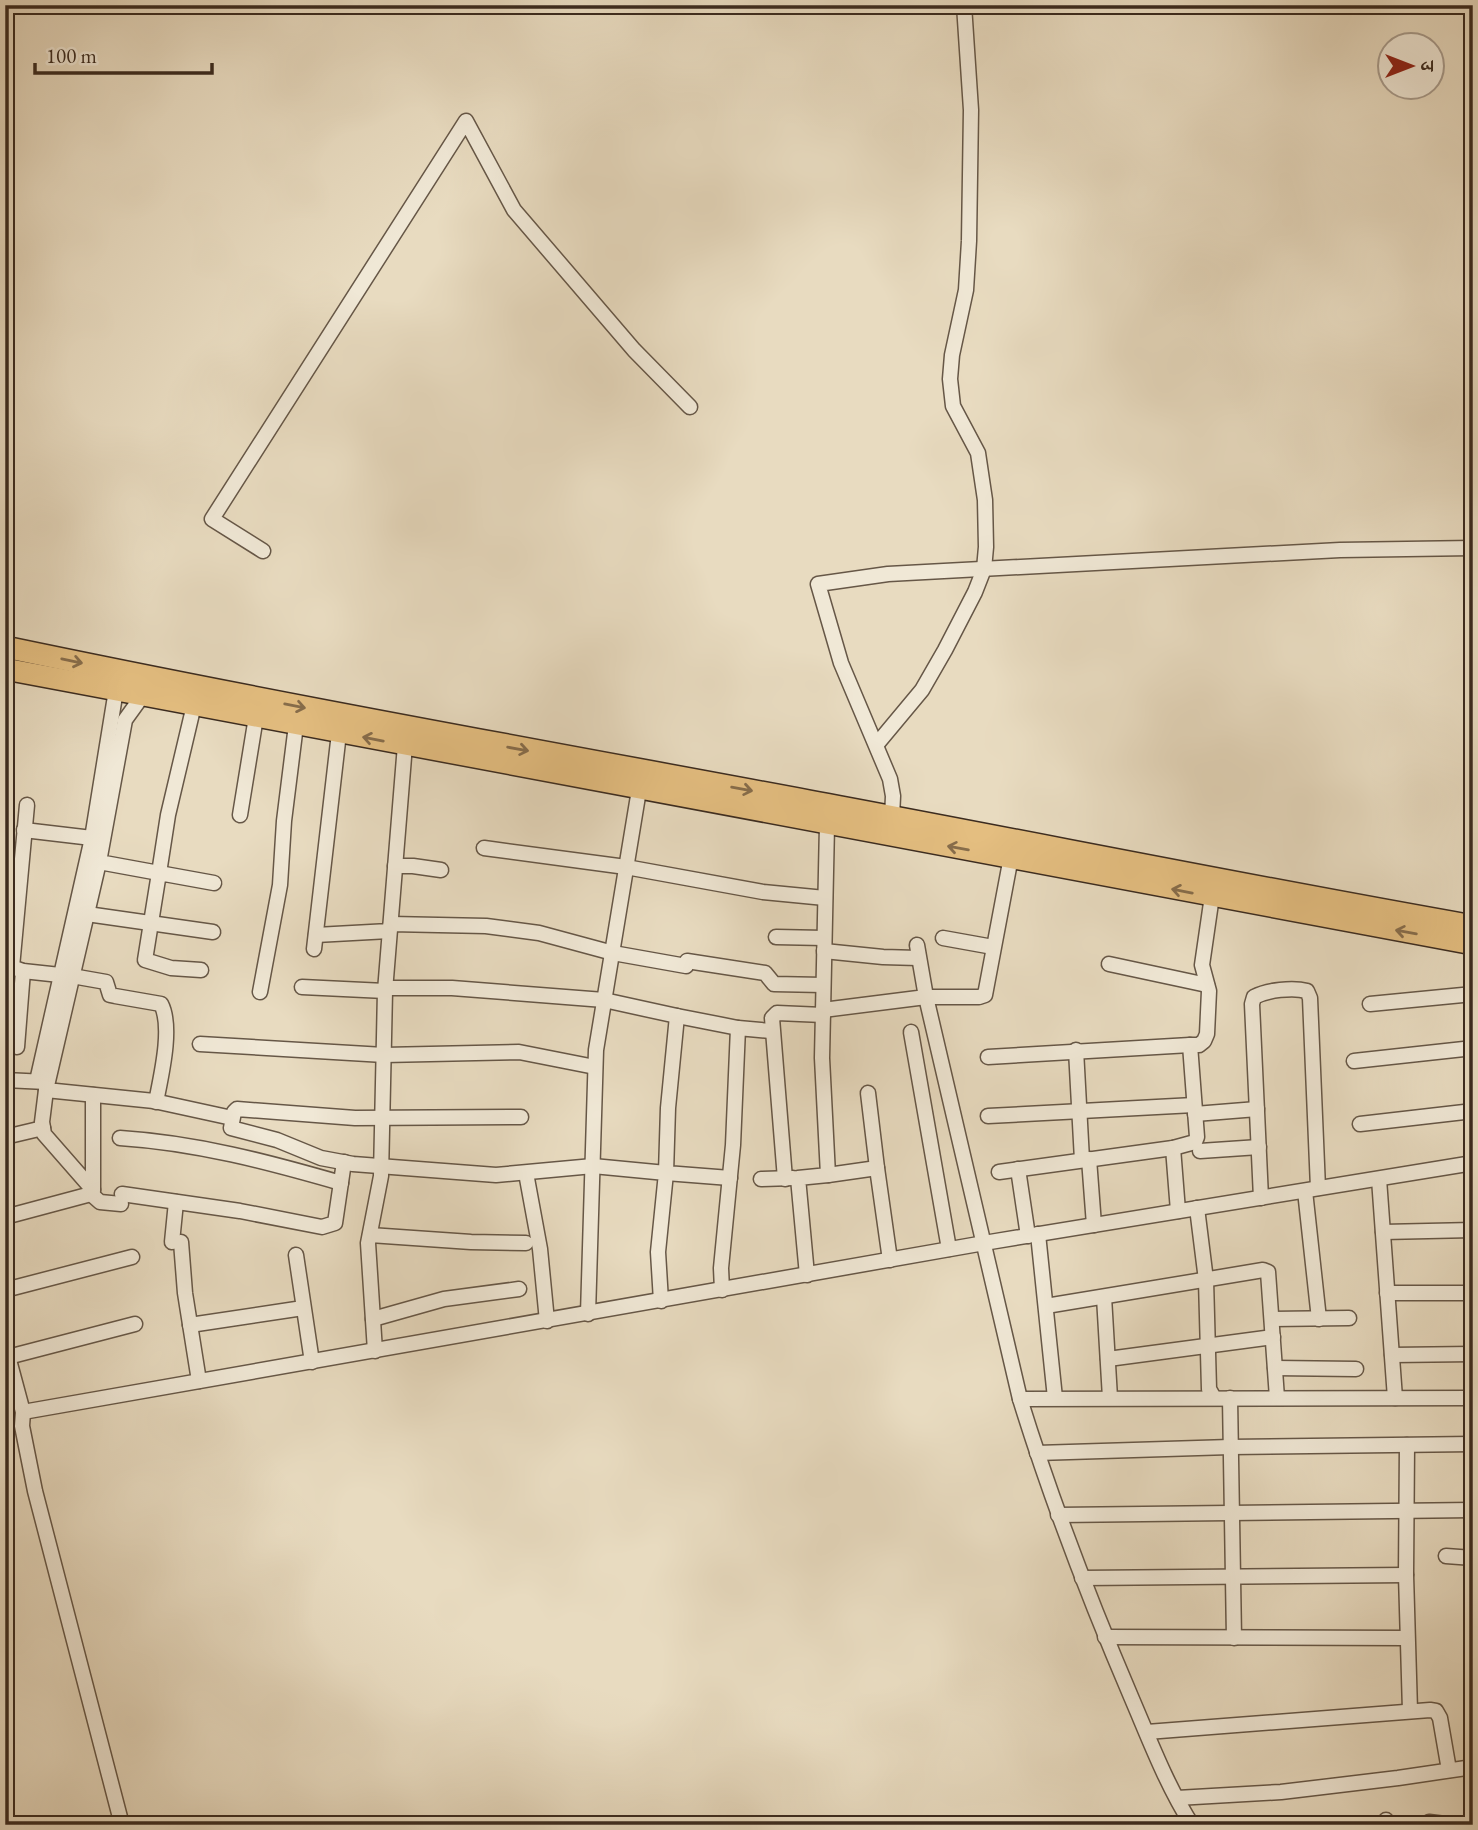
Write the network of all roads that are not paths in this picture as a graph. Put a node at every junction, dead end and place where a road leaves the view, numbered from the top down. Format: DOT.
graph roads {
  1 [pos="964,5"];
  2 [pos="690,407"];
  3 [pos="1473,548"];
  4 [pos="263,551"];
  5 [pos="984,569"];
  6 [pos="5,647"];
  7 [pos="5,669"];
  8 [pos="116,690"];
  9 [pos="143,695"];
  10 [pos="194,705"];
  11 [pos="256,717"];
  12 [pos="296,725"];
  13 [pos="339,733"];
  14 [pos="877,744"];
  15 [pos="405,745"];
  16 [pos="639,790"];
  17 [pos="27,805"];
  18 [pos="240,815"];
  19 [pos="892,817"];
  20 [pos="827,825"];
  21 [pos="24,830"];
  22 [pos="92,838"];
  23 [pos="484,848"];
  24 [pos="1011,857"];
  25 [pos="99,862"];
  26 [pos="395,866"];
  27 [pos="626,867"];
  28 [pos="441,870"];
  29 [pos="159,873"];
  30 [pos="215,883"];
  31 [pos="1212,896"];
  32 [pos="825,898"];
  33 [pos="87,914"];
  34 [pos="152,924"];
  35 [pos="391,924"];
  36 [pos="1473,926"];
  37 [pos="213,932"];
  38 [pos="776,937"];
  39 [pos="943,938"];
  40 [pos="1473,944"];
  41 [pos="824,945"];
  42 [pos="993,947"];
  43 [pos="613,953"];
  44 [pos="1109,964"];
  45 [pos="201,970"];
  46 [pos="23,971"];
  47 [pos="65,981"];
  48 [pos="823,985"];
  49 [pos="1207,985"];
  50 [pos="302,987"];
  51 [pos="385,989"];
  52 [pos="260,992"];
  53 [pos="1473,994"];
  54 [pos="926,998"];
  55 [pos="604,1000"];
  56 [pos="1370,1004"];
  57 [pos="823,1013"];
  58 [pos="677,1016"];
  59 [pos="12,1025"];
  60 [pos="738,1028"];
  61 [pos="771,1031"];
  62 [pos="911,1032"];
  63 [pos="200,1044"];
  64 [pos="1189,1045"];
  65 [pos="17,1047"];
  66 [pos="1473,1048"];
  67 [pos="1076,1050"];
  68 [pos="384,1055"];
  69 [pos="988,1057"];
  70 [pos="1354,1060"];
  71 [pos="595,1066"];
  72 [pos="5,1080"];
  73 [pos="43,1084"];
  74 [pos="868,1093"];
  75 [pos="93,1095"];
  76 [pos="156,1102"];
  77 [pos="1194,1109"];
  78 [pos="1257,1109"];
  79 [pos="1079,1110"];
  80 [pos="1473,1111"];
  81 [pos="988,1116"];
  82 [pos="521,1117"];
  83 [pos="382,1119"];
  84 [pos="231,1123"];
  85 [pos="1360,1124"];
  86 [pos="43,1128"];
  87 [pos="5,1137"];
  88 [pos="120,1138"];
  89 [pos="1259,1147"];
  90 [pos="1173,1148"];
  91 [pos="1200,1151"];
  92 [pos="225,1152"];
  93 [pos="1085,1159"];
  94 [pos="344,1162"];
  95 [pos="1473,1163"];
  96 [pos="593,1166"];
  97 [pos="381,1167"];
  98 [pos="877,1168"];
  99 [pos="1018,1169"];
  100 [pos="999,1172"];
  101 [pos="526,1173"];
  102 [pos="666,1173"];
  103 [pos="828,1175"];
  104 [pos="730,1178"];
  105 [pos="761,1179"];
  106 [pos="792,1179"];
  107 [pos="1379,1179"];
  108 [pos="341,1183"];
  109 [pos="1312,1189"];
  110 [pos="92,1192"];
  111 [pos="1261,1198"];
  112 [pos="176,1202"];
  113 [pos="1197,1208"];
  114 [pos="1178,1211"];
  115 [pos="5,1217"];
  116 [pos="1094,1225"];
  117 [pos="1473,1230"];
  118 [pos="1383,1232"];
  119 [pos="370,1235"];
  120 [pos="1033,1235"];
  121 [pos="526,1243"];
  122 [pos="982,1243"];
  123 [pos="949,1249"];
  124 [pos="296,1255"];
  125 [pos="132,1256"];
  126 [pos="890,1259"];
  127 [pos="807,1275"];
  128 [pos="1206,1280"];
  129 [pos="519,1289"];
  130 [pos="5,1290"];
  131 [pos="722,1290"];
  132 [pos="1387,1293"];
  133 [pos="1473,1293"];
  134 [pos="1104,1297"];
  135 [pos="661,1301"];
  136 [pos="1046,1306"];
  137 [pos="303,1308"];
  138 [pos="588,1314"];
  139 [pos="1349,1318"];
  140 [pos="373,1319"];
  141 [pos="1272,1319"];
  142 [pos="1319,1319"];
  143 [pos="547,1321"];
  144 [pos="135,1324"];
  145 [pos="190,1325"];
  146 [pos="1273,1337"];
  147 [pos="1207,1345"];
  148 [pos="7,1351"];
  149 [pos="375,1351"];
  150 [pos="1473,1354"];
  151 [pos="1392,1355"];
  152 [pos="1108,1359"];
  153 [pos="312,1362"];
  154 [pos="1275,1368"];
  155 [pos="1356,1369"];
  156 [pos="199,1381"];
  157 [pos="1055,1398"];
  158 [pos="1110,1398"];
  159 [pos="1214,1398"];
  160 [pos="1230,1398"];
  161 [pos="1277,1398"];
  162 [pos="1395,1398"];
  163 [pos="1473,1398"];
  164 [pos="1020,1399"];
  165 [pos="23,1412"];
  166 [pos="1473,1444"];
  167 [pos="1407,1445"];
  168 [pos="1230,1447"];
  169 [pos="1037,1453"];
  170 [pos="1406,1510"];
  171 [pos="1473,1510"];
  172 [pos="1232,1512"];
  173 [pos="1058,1515"];
  174 [pos="1446,1556"];
  175 [pos="1473,1558"];
  176 [pos="1406,1575"];
  177 [pos="1234,1576"];
  178 [pos="1082,1578"];
  179 [pos="1105,1637"];
  180 [pos="1234,1638"];
  181 [pos="1407,1638"];
  182 [pos="1410,1712"];
  183 [pos="1147,1732"];
  184 [pos="1473,1767"];
  185 [pos="1449,1770"];
  186 [pos="1177,1798"];
  187 [pos="1429,1822"];
  188 [pos="122,1825"];
  189 [pos="1192,1825"];
  190 [pos="1453,1825"];
  1 -- 5 [label="street"];
  2 -- 4 [label="street"];
  3 -- 5 [label="street"];
  5 -- 14 [label="street"];
  5 -- 14 [label="street"];
  6 -- 19 [label="main road, one-way"];
  7 -- 8 [label="main road"];
  8 -- 9 [label="main road"];
  8 -- 22 [label="street"];
  9 -- 10 [label="main road"];
  9 -- 25 [label="street"];
  10 -- 11 [label="main road"];
  10 -- 29 [label="street"];
  11 -- 12 [label="main road"];
  11 -- 18 [label="street"];
  12 -- 13 [label="main road"];
  12 -- 52 [label="street"];
  15 -- 13 [label="main road, one-way"];
  13 -- 35 [label="street"];
  14 -- 19 [label="street"];
  15 -- 16 [label="main road"];
  15 -- 26 [label="street"];
  16 -- 20 [label="main road"];
  16 -- 27 [label="street"];
  17 -- 21 [label="street"];
  19 -- 36 [label="main road"];
  24 -- 20 [label="main road, one-way"];
  20 -- 32 [label="street"];
  21 -- 22 [label="street"];
  21 -- 46 [label="street"];
  22 -- 47 [label="street"];
  23 -- 27 [label="street"];
  31 -- 24 [label="main road, one-way"];
  24 -- 42 [label="street"];
  25 -- 29 [label="street"];
  25 -- 33 [label="street"];
  26 -- 28 [label="street"];
  26 -- 35 [label="street"];
  27 -- 32 [label="street"];
  27 -- 43 [label="street"];
  29 -- 30 [label="street"];
  29 -- 34 [label="street"];
  40 -- 31 [label="main road, one-way"];
  31 -- 49 [label="street"];
  32 -- 41 [label="street"];
  33 -- 34 [label="street"];
  33 -- 47 [label="street"];
  34 -- 37 [label="street"];
  34 -- 45 [label="street"];
  35 -- 43 [label="street"];
  35 -- 51 [label="street"];
  38 -- 41 [label="street"];
  39 -- 42 [label="street"];
  41 -- 48 [label="street"];
  41 -- 54 [label="street"];
  42 -- 54 [label="street"];
  43 -- 48 [label="street"];
  43 -- 55 [label="street"];
  44 -- 49 [label="street"];
  46 -- 47 [label="street"];
  46 -- 59 [label="street"];
  47 -- 73 [label="street"];
  47 -- 76 [label="street"];
  48 -- 57 [label="street"];
  49 -- 64 [label="street"];
  50 -- 51 [label="street"];
  51 -- 55 [label="street"];
  51 -- 68 [label="street"];
  53 -- 56 [label="street"];
  54 -- 57 [label="street"];
  54 -- 122 [label="street"];
  55 -- 58 [label="street"];
  55 -- 71 [label="street"];
  57 -- 61 [label="street"];
  57 -- 103 [label="street"];
  58 -- 60 [label="street"];
  58 -- 102 [label="street"];
  59 -- 65 [label="street"];
  60 -- 61 [label="street"];
  60 -- 104 [label="street"];
  61 -- 106 [label="street"];
  62 -- 123 [label="street"];
  63 -- 68 [label="street"];
  64 -- 67 [label="street"];
  64 -- 77 [label="street"];
  66 -- 70 [label="street"];
  67 -- 69 [label="street"];
  67 -- 79 [label="street"];
  68 -- 71 [label="street"];
  68 -- 83 [label="street"];
  71 -- 96 [label="street"];
  72 -- 73 [label="street"];
  73 -- 75 [label="street"];
  73 -- 86 [label="street"];
  74 -- 98 [label="street"];
  75 -- 76 [label="street"];
  75 -- 110 [label="street"];
  76 -- 84 [label="street"];
  77 -- 78 [label="street"];
  77 -- 79 [label="street"];
  77 -- 90 [label="street"];
  78 -- 89 [label="street"];
  78 -- 109 [label="street"];
  79 -- 81 [label="street"];
  79 -- 93 [label="street"];
  80 -- 85 [label="street"];
  82 -- 83 [label="street"];
  83 -- 84 [label="street"];
  83 -- 97 [label="street"];
  84 -- 92 [label="street"];
  84 -- 94 [label="street"];
  86 -- 87 [label="street"];
  86 -- 110 [label="street"];
  88 -- 92 [label="street"];
  89 -- 91 [label="street"];
  89 -- 111 [label="street"];
  90 -- 93 [label="street"];
  90 -- 114 [label="street"];
  92 -- 108 [label="street"];
  93 -- 99 [label="street"];
  93 -- 116 [label="street"];
  94 -- 97 [label="street"];
  94 -- 108 [label="street"];
  95 -- 107 [label="street"];
  96 -- 101 [label="street"];
  96 -- 102 [label="street"];
  96 -- 138 [label="street"];
  97 -- 101 [label="street"];
  97 -- 119 [label="street"];
  98 -- 103 [label="street"];
  98 -- 126 [label="street"];
  99 -- 100 [label="street"];
  99 -- 120 [label="street"];
  101 -- 143 [label="street"];
  102 -- 104 [label="street"];
  102 -- 135 [label="street"];
  103 -- 106 [label="street"];
  104 -- 131 [label="street"];
  105 -- 106 [label="street"];
  106 -- 127 [label="street"];
  107 -- 109 [label="street"];
  107 -- 118 [label="street"];
  108 -- 112 [label="street"];
  109 -- 111 [label="street"];
  109 -- 142 [label="street"];
  110 -- 112 [label="street"];
  110 -- 115 [label="street"];
  111 -- 113 [label="street"];
  112 -- 145 [label="street"];
  113 -- 114 [label="street"];
  113 -- 128 [label="street"];
  114 -- 116 [label="street"];
  116 -- 120 [label="street"];
  117 -- 118 [label="street"];
  118 -- 132 [label="street"];
  119 -- 121 [label="street"];
  119 -- 140 [label="street"];
  120 -- 122 [label="street"];
  120 -- 136 [label="street"];
  122 -- 123 [label="street"];
  122 -- 164 [label="street"];
  123 -- 126 [label="street"];
  124 -- 137 [label="street"];
  125 -- 130 [label="street"];
  126 -- 127 [label="street"];
  127 -- 131 [label="street"];
  128 -- 134 [label="street"];
  128 -- 141 [label="street"];
  128 -- 147 [label="street"];
  129 -- 140 [label="street"];
  131 -- 135 [label="street"];
  132 -- 133 [label="street"];
  132 -- 151 [label="street"];
  134 -- 136 [label="street"];
  134 -- 152 [label="street"];
  135 -- 138 [label="street"];
  136 -- 157 [label="street"];
  137 -- 145 [label="street"];
  137 -- 153 [label="street"];
  138 -- 143 [label="street"];
  139 -- 142 [label="street"];
  140 -- 149 [label="street"];
  141 -- 142 [label="street"];
  141 -- 146 [label="street"];
  143 -- 149 [label="street"];
  144 -- 148 [label="street"];
  145 -- 156 [label="street"];
  146 -- 147 [label="street"];
  146 -- 154 [label="street"];
  147 -- 152 [label="street"];
  147 -- 159 [label="street"];
  148 -- 165 [label="street"];
  149 -- 153 [label="street"];
  150 -- 151 [label="street"];
  151 -- 162 [label="street"];
  152 -- 158 [label="street"];
  153 -- 156 [label="street"];
  154 -- 155 [label="street"];
  154 -- 161 [label="street"];
  156 -- 165 [label="street"];
  157 -- 158 [label="street"];
  157 -- 164 [label="street"];
  158 -- 159 [label="street"];
  159 -- 160 [label="street"];
  160 -- 161 [label="street"];
  160 -- 168 [label="street"];
  161 -- 162 [label="street"];
  162 -- 163 [label="street"];
  164 -- 169 [label="street"];
  165 -- 188 [label="street"];
  166 -- 167 [label="street"];
  167 -- 168 [label="street"];
  167 -- 170 [label="street"];
  168 -- 169 [label="street"];
  168 -- 172 [label="street"];
  169 -- 173 [label="street"];
  170 -- 171 [label="street"];
  170 -- 172 [label="street"];
  170 -- 176 [label="street"];
  172 -- 173 [label="street"];
  172 -- 177 [label="street"];
  173 -- 178 [label="street"];
  174 -- 175 [label="street"];
  176 -- 177 [label="street"];
  176 -- 181 [label="street"];
  177 -- 178 [label="street"];
  177 -- 180 [label="street"];
  178 -- 179 [label="street"];
  179 -- 180 [label="street"];
  179 -- 183 [label="street"];
  180 -- 181 [label="street"];
  181 -- 182 [label="street"];
  182 -- 183 [label="street"];
  182 -- 185 [label="street"];
  183 -- 186 [label="street"];
  184 -- 185 [label="street"];
  185 -- 186 [label="street"];
  186 -- 189 [label="street"];
  187 -- 190 [label="street"];
}
